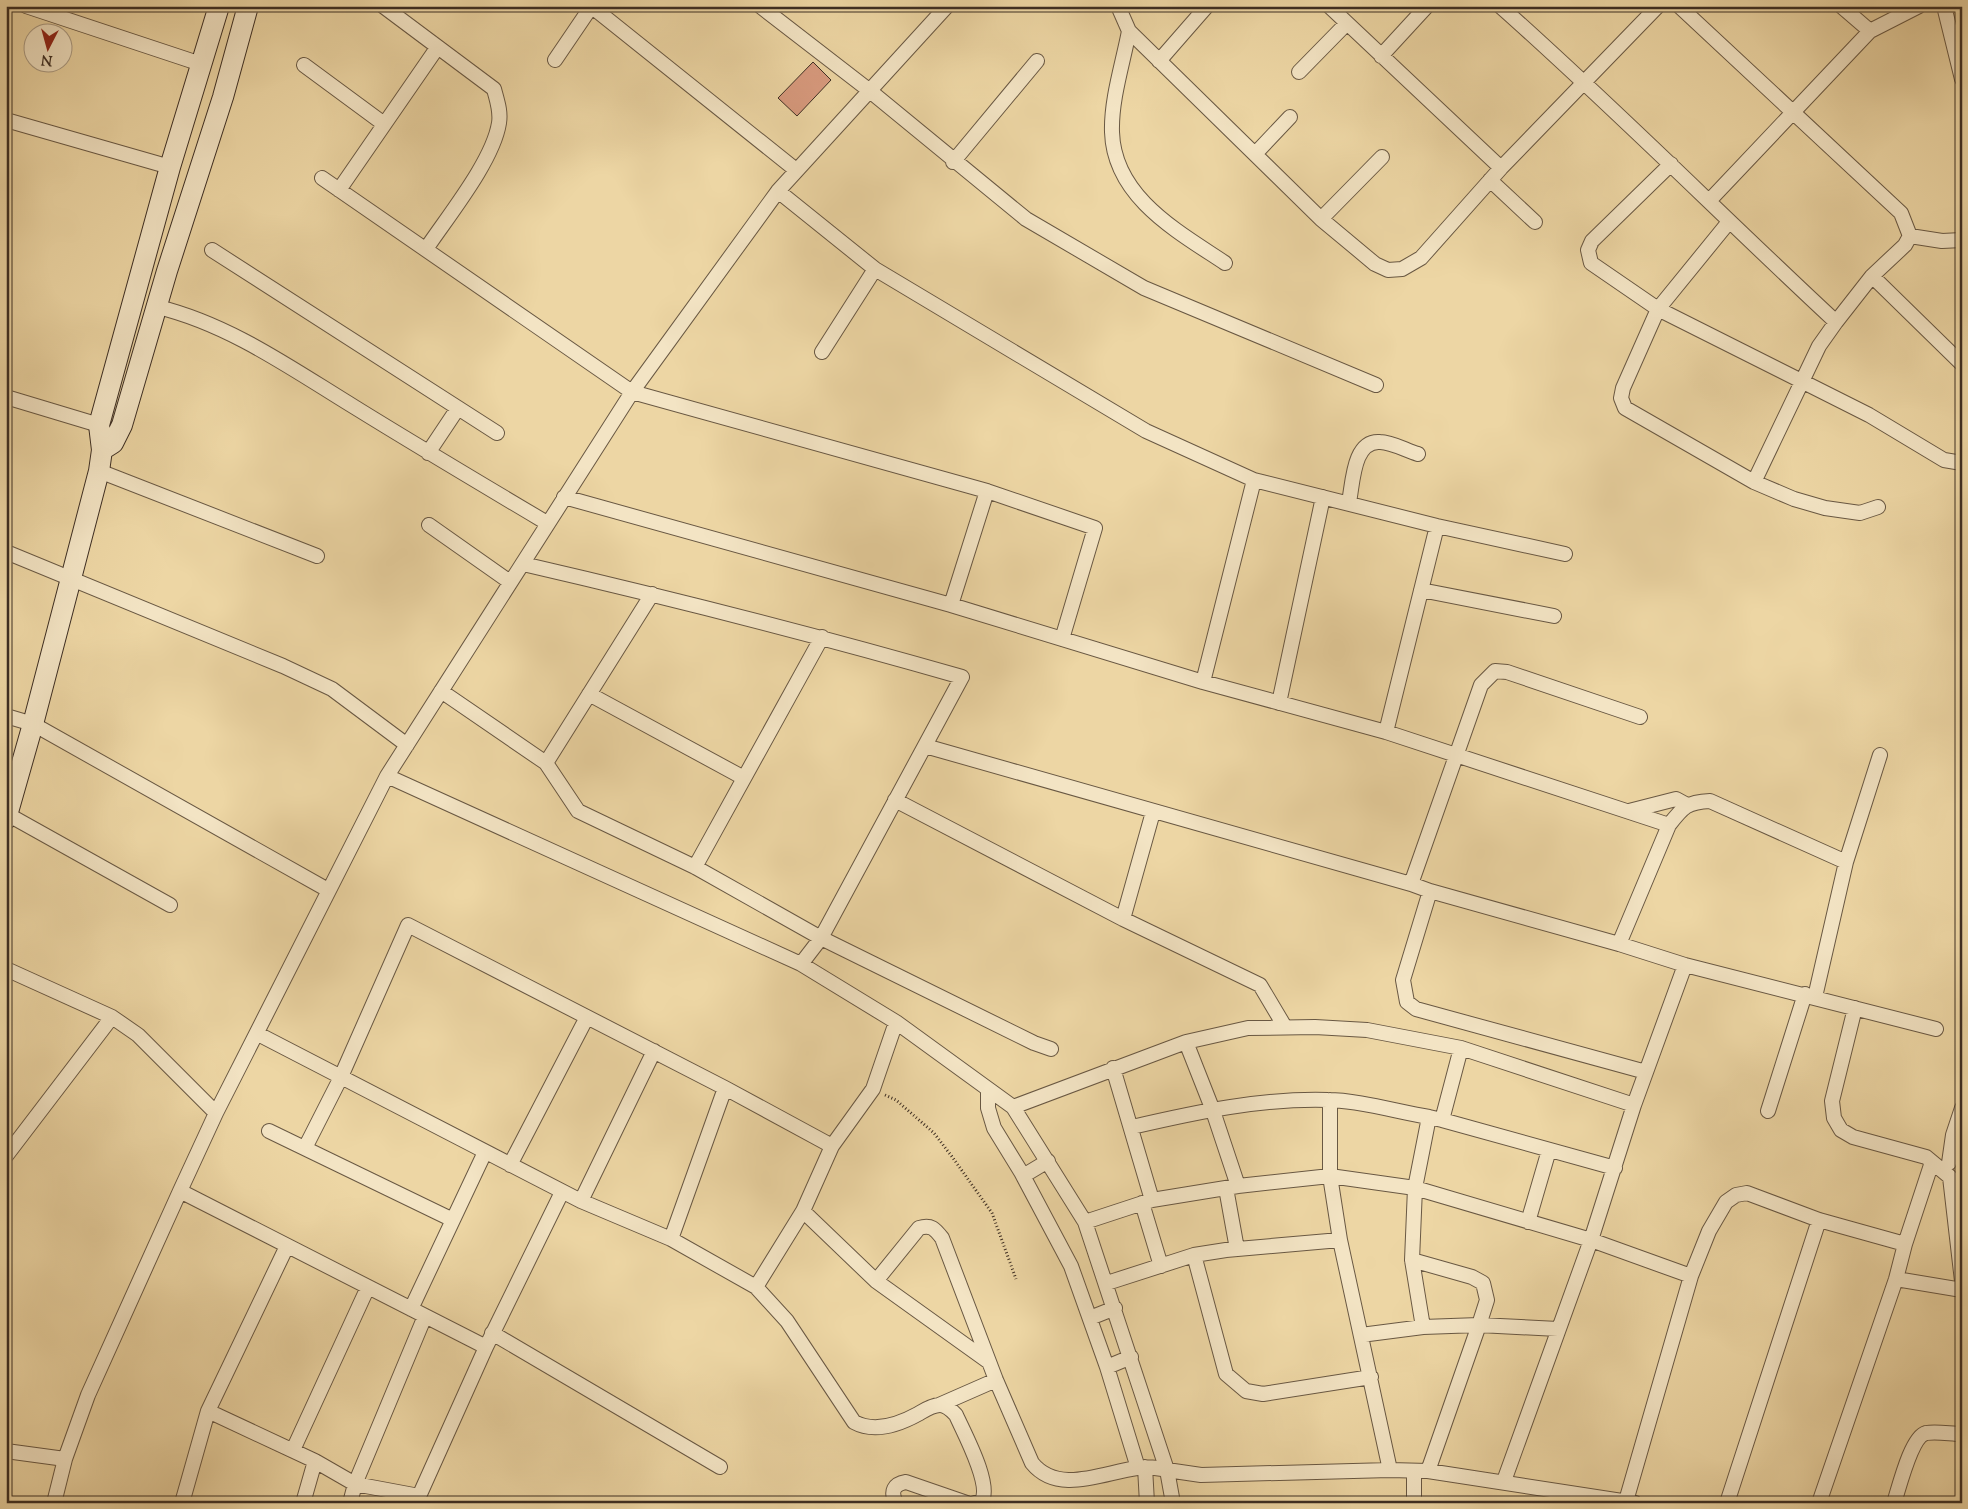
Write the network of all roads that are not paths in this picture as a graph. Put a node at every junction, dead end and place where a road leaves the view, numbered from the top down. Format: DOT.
graph roads {
  1 [pos="26,6"];
  2 [pos="219,6"];
  3 [pos="248,6"];
  4 [pos="383,6"];
  5 [pos="591,6"];
  6 [pos="760,6"];
  7 [pos="947,6"];
  8 [pos="1118,6"];
  9 [pos="1207,6"];
  10 [pos="1329,6"];
  11 [pos="1427,6"];
  12 [pos="1500,6"];
  13 [pos="1658,6"];
  14 [pos="1679,6"];
  15 [pos="1841,6"];
  16 [pos="1919,6"];
  17 [pos="1944,6"];
  18 [pos="1347,24"];
  19 [pos="1129,30"];
  20 [pos="1870,31"];
  21 [pos="437,48"];
  22 [pos="1381,56"];
  23 [pos="555,60"];
  24 [pos="1159,60"];
  25 [pos="1037,61"];
  26 [pos="201,64"];
  27 [pos="304,64"];
  28 [pos="1299,72"];
  29 [pos="1962,79"];
  30 [pos="1586,82"];
  31 [pos="870,91"];
  32 [pos="1793,113"];
  33 [pos="1290,117"];
  34 [pos="6,120"];
  35 [pos="384,124"];
  36 [pos="1255,154"];
  37 [pos="1382,157"];
  38 [pos="953,162"];
  39 [pos="1671,164"];
  40 [pos="170,167"];
  41 [pos="1501,168"];
  42 [pos="796,170"];
  43 [pos="322,178"];
  44 [pos="1490,180"];
  45 [pos="339,190"];
  46 [pos="778,191"];
  47 [pos="1709,201"];
  48 [pos="1321,218"];
  49 [pos="1536,222"];
  50 [pos="1728,223"];
  51 [pos="1910,236"];
  52 [pos="1962,240"];
  53 [pos="212,250"];
  54 [pos="426,250"];
  55 [pos="1225,263"];
  56 [pos="875,269"];
  57 [pos="1872,276"];
  58 [pos="158,306"];
  59 [pos="1658,309"];
  60 [pos="1836,322"];
  61 [pos="822,352"];
  62 [pos="1962,364"];
  63 [pos="1802,380"];
  64 [pos="1376,385"];
  65 [pos="632,392"];
  66 [pos="6,398"];
  67 [pos="458,408"];
  68 [pos="99,425"];
  69 [pos="497,433"];
  70 [pos="102,450"];
  71 [pos="428,453"];
  72 [pos="1418,454"];
  73 [pos="1962,463"];
  74 [pos="99,471"];
  75 [pos="1254,480"];
  76 [pos="1754,482"];
  77 [pos="987,491"];
  78 [pos="564,497"];
  79 [pos="1323,497"];
  80 [pos="1349,502"];
  81 [pos="1878,507"];
  82 [pos="547,523"];
  83 [pos="429,524"];
  84 [pos="1437,526"];
  85 [pos="6,552"];
  86 [pos="1565,554"];
  87 [pos="317,556"];
  88 [pos="523,564"];
  89 [pos="70,578"];
  90 [pos="510,582"];
  91 [pos="1421,590"];
  92 [pos="652,594"];
  93 [pos="952,605"];
  94 [pos="1554,616"];
  95 [pos="822,637"];
  96 [pos="1062,639"];
  97 [pos="1204,682"];
  98 [pos="442,691"];
  99 [pos="589,694"];
  100 [pos="1279,703"];
  101 [pos="6,716"];
  102 [pos="1640,718"];
  103 [pos="33,724"];
  104 [pos="1386,732"];
  105 [pos="407,745"];
  106 [pos="925,746"];
  107 [pos="1455,753"];
  108 [pos="1880,755"];
  109 [pos="546,763"];
  110 [pos="12,776"];
  111 [pos="387,776"];
  112 [pos="744,778"];
  113 [pos="895,800"];
  114 [pos="1687,805"];
  115 [pos="1629,811"];
  116 [pos="1153,812"];
  117 [pos="7,817"];
  118 [pos="1669,824"];
  119 [pos="1846,862"];
  120 [pos="695,867"];
  121 [pos="1411,884"];
  122 [pos="328,890"];
  123 [pos="1430,892"];
  124 [pos="170,905"];
  125 [pos="1123,919"];
  126 [pos="821,938"];
  127 [pos="1619,944"];
  128 [pos="801,964"];
  129 [pos="1685,965"];
  130 [pos="6,968"];
  131 [pos="1810,996"];
  132 [pos="1855,1008"];
  133 [pos="112,1017"];
  134 [pos="587,1017"];
  135 [pos="896,1022"];
  136 [pos="1285,1028"];
  137 [pos="1936,1029"];
  138 [pos="258,1034"];
  139 [pos="1186,1042"];
  140 [pos="1051,1048"];
  141 [pos="1461,1048"];
  142 [pos="654,1052"];
  143 [pos="1113,1068"];
  144 [pos="1644,1076"];
  145 [pos="340,1079"];
  146 [pos="726,1088"];
  147 [pos="988,1089"];
  148 [pos="1330,1100"];
  149 [pos="1635,1101"];
  150 [pos="1013,1107"];
  151 [pos="1212,1108"];
  152 [pos="1962,1108"];
  153 [pos="1768,1112"];
  154 [pos="216,1113"];
  155 [pos="1435,1119"];
  156 [pos="1132,1127"];
  157 [pos="269,1131"];
  158 [pos="832,1146"];
  159 [pos="305,1148"];
  160 [pos="1549,1150"];
  161 [pos="485,1152"];
  162 [pos="6,1156"];
  163 [pos="1945,1162"];
  164 [pos="510,1165"];
  165 [pos="1615,1168"];
  166 [pos="1034,1169"];
  167 [pos="1330,1176"];
  168 [pos="1232,1187"];
  169 [pos="1415,1188"];
  170 [pos="180,1192"];
  171 [pos="562,1192"];
  172 [pos="581,1201"];
  173 [pos="1147,1202"];
  174 [pos="803,1211"];
  175 [pos="453,1220"];
  176 [pos="1819,1220"];
  177 [pos="1085,1222"];
  178 [pos="1528,1222"];
  179 [pos="1959,1224"];
  180 [pos="671,1239"];
  181 [pos="1340,1240"];
  182 [pos="1590,1240"];
  183 [pos="1905,1244"];
  184 [pos="287,1246"];
  185 [pos="1237,1249"];
  186 [pos="1194,1255"];
  187 [pos="1412,1260"];
  188 [pos="1161,1266"];
  189 [pos="1691,1276"];
  190 [pos="1896,1279"];
  191 [pos="1962,1280"];
  192 [pos="876,1282"];
  193 [pos="1107,1283"];
  194 [pos="368,1287"];
  195 [pos="756,1287"];
  196 [pos="1962,1290"];
  197 [pos="411,1309"];
  198 [pos="1101,1314"];
  199 [pos="425,1316"];
  200 [pos="1479,1325"];
  201 [pos="1423,1327"];
  202 [pos="1558,1329"];
  203 [pos="492,1333"];
  204 [pos="1361,1335"];
  205 [pos="486,1347"];
  206 [pos="989,1362"];
  207 [pos="1118,1362"];
  208 [pos="1371,1377"];
  209 [pos="996,1380"];
  210 [pos="939,1405"];
  211 [pos="208,1412"];
  212 [pos="1962,1434"];
  213 [pos="294,1450"];
  214 [pos="6,1451"];
  215 [pos="66,1459"];
  216 [pos="316,1461"];
  217 [pos="720,1467"];
  218 [pos="1141,1468"];
  219 [pos="1167,1470"];
  220 [pos="1390,1470"];
  221 [pos="1421,1471"];
  222 [pos="1504,1481"];
  223 [pos="355,1484"];
  224 [pos="418,1499"];
  225 [pos="1587,1499"];
  226 [pos="1631,1502"];
  227 [pos="54,1503"];
  228 [pos="182,1503"];
  229 [pos="303,1503"];
  230 [pos="350,1503"];
  231 [pos="896,1503"];
  232 [pos="967,1503"];
  233 [pos="975,1503"];
  234 [pos="1147,1503"];
  235 [pos="1173,1503"];
  236 [pos="1414,1503"];
  237 [pos="1727,1503"];
  238 [pos="1819,1503"];
  239 [pos="1894,1503"];
  1 -- 26 [label="street"];
  2 -- 26 [label="street"];
  3 -- 58 [label="street"];
  4 -- 21 [label="street"];
  5 -- 23 [label="street"];
  5 -- 42 [label="street"];
  6 -- 31 [label="street"];
  7 -- 31 [label="street"];
  8 -- 19 [label="street"];
  9 -- 24 [label="street"];
  10 -- 18 [label="street"];
  11 -- 22 [label="street"];
  12 -- 30 [label="street"];
  13 -- 30 [label="street"];
  14 -- 32 [label="street"];
  15 -- 20 [label="street"];
  16 -- 20 [label="street"];
  17 -- 29 [label="street"];
  18 -- 22 [label="street"];
  18 -- 28 [label="street"];
  19 -- 24 [label="street"];
  19 -- 55 [label="street"];
  20 -- 32 [label="street"];
  21 -- 35 [label="street"];
  21 -- 54 [label="street"];
  22 -- 41 [label="street"];
  24 -- 36 [label="street"];
  25 -- 38 [label="street"];
  26 -- 40 [label="street"];
  27 -- 35 [label="street"];
  30 -- 39 [label="street"];
  30 -- 41 [label="street"];
  31 -- 38 [label="street"];
  31 -- 42 [label="street"];
  32 -- 47 [label="street"];
  32 -- 51 [label="street"];
  33 -- 36 [label="street"];
  34 -- 40 [label="street"];
  35 -- 45 [label="street"];
  36 -- 48 [label="street"];
  37 -- 48 [label="street"];
  38 -- 64 [label="street"];
  39 -- 47 [label="street"];
  39 -- 59 [label="street"];
  40 -- 68 [label="street"];
  41 -- 44 [label="street"];
  42 -- 46 [label="street"];
  43 -- 45 [label="street"];
  44 -- 48 [label="street"];
  44 -- 49 [label="street"];
  45 -- 54 [label="street"];
  46 -- 56 [label="street"];
  46 -- 65 [label="street"];
  47 -- 50 [label="street"];
  50 -- 59 [label="street"];
  50 -- 60 [label="street"];
  51 -- 52 [label="street"];
  51 -- 57 [label="street"];
  53 -- 67 [label="street"];
  54 -- 65 [label="street"];
  56 -- 61 [label="street"];
  56 -- 75 [label="street"];
  57 -- 60 [label="street"];
  57 -- 62 [label="street"];
  58 -- 70 [label="street"];
  58 -- 71 [label="street"];
  59 -- 63 [label="street"];
  59 -- 76 [label="street"];
  60 -- 63 [label="street"];
  63 -- 73 [label="street"];
  63 -- 76 [label="street"];
  65 -- 77 [label="street"];
  65 -- 78 [label="street"];
  66 -- 68 [label="street"];
  67 -- 69 [label="street"];
  67 -- 71 [label="street"];
  68 -- 70 [label="street"];
  70 -- 74 [label="street"];
  71 -- 82 [label="street"];
  72 -- 80 [label="street"];
  74 -- 87 [label="street"];
  74 -- 89 [label="street"];
  75 -- 79 [label="street"];
  75 -- 97 [label="street"];
  76 -- 81 [label="street"];
  77 -- 93 [label="street"];
  77 -- 96 [label="street"];
  78 -- 82 [label="street"];
  78 -- 93 [label="street"];
  79 -- 80 [label="street"];
  79 -- 100 [label="street"];
  80 -- 84 [label="street"];
  82 -- 88 [label="street"];
  83 -- 90 [label="street"];
  84 -- 86 [label="street"];
  84 -- 91 [label="street"];
  85 -- 89 [label="street"];
  88 -- 90 [label="street"];
  88 -- 92 [label="street"];
  89 -- 103 [label="street"];
  89 -- 105 [label="street"];
  90 -- 98 [label="street"];
  91 -- 94 [label="street"];
  91 -- 104 [label="street"];
  92 -- 95 [label="street"];
  92 -- 99 [label="street"];
  93 -- 96 [label="street"];
  95 -- 106 [label="street"];
  95 -- 112 [label="street"];
  96 -- 97 [label="street"];
  97 -- 100 [label="street"];
  98 -- 105 [label="street"];
  98 -- 109 [label="street"];
  99 -- 109 [label="street"];
  99 -- 112 [label="street"];
  100 -- 104 [label="street"];
  101 -- 103 [label="street"];
  102 -- 107 [label="street"];
  103 -- 110 [label="street"];
  103 -- 122 [label="street"];
  104 -- 107 [label="street"];
  105 -- 111 [label="street"];
  106 -- 113 [label="street"];
  106 -- 116 [label="street"];
  107 -- 115 [label="street"];
  107 -- 121 [label="street"];
  108 -- 119 [label="street"];
  109 -- 120 [label="street"];
  110 -- 117 [label="street"];
  111 -- 122 [label="street"];
  111 -- 128 [label="street"];
  112 -- 120 [label="street"];
  113 -- 125 [label="street"];
  113 -- 126 [label="street"];
  114 -- 115 [label="street"];
  114 -- 118 [label="street"];
  114 -- 119 [label="street"];
  115 -- 118 [label="street"];
  116 -- 121 [label="street"];
  116 -- 125 [label="street"];
  117 -- 124 [label="street"];
  118 -- 127 [label="street"];
  119 -- 131 [label="street"];
  120 -- 126 [label="street"];
  121 -- 123 [label="street"];
  122 -- 138 [label="street"];
  123 -- 127 [label="street"];
  123 -- 144 [label="street"];
  125 -- 136 [label="street"];
  126 -- 128 [label="street"];
  126 -- 140 [label="street"];
  127 -- 129 [label="street"];
  128 -- 135 [label="street"];
  129 -- 131 [label="street"];
  129 -- 144 [label="street"];
  130 -- 133 [label="street"];
  131 -- 132 [label="street"];
  131 -- 153 [label="street"];
  132 -- 137 [label="street"];
  132 -- 163 [label="street"];
  133 -- 154 [label="street"];
  133 -- 162 [label="street"];
  134 -- 142 [label="street"];
  134 -- 145 [label="street"];
  134 -- 164 [label="street"];
  135 -- 147 [label="street"];
  135 -- 158 [label="street"];
  136 -- 139 [label="street"];
  136 -- 141 [label="street"];
  138 -- 145 [label="street"];
  138 -- 154 [label="street"];
  139 -- 143 [label="street"];
  139 -- 151 [label="street"];
  141 -- 149 [label="street"];
  141 -- 155 [label="street"];
  142 -- 146 [label="street"];
  142 -- 172 [label="street"];
  143 -- 150 [label="street"];
  143 -- 156 [label="street"];
  144 -- 149 [label="street"];
  145 -- 159 [label="street"];
  145 -- 161 [label="street"];
  146 -- 158 [label="street"];
  146 -- 180 [label="street"];
  147 -- 150 [label="street"];
  147 -- 166 [label="street"];
  148 -- 151 [label="street"];
  148 -- 155 [label="street"];
  148 -- 167 [label="street"];
  149 -- 165 [label="street"];
  150 -- 166 [label="street"];
  151 -- 156 [label="street"];
  151 -- 168 [label="street"];
  152 -- 163 [label="street"];
  154 -- 170 [label="street"];
  155 -- 160 [label="street"];
  155 -- 169 [label="street"];
  156 -- 173 [label="street"];
  157 -- 159 [label="street"];
  158 -- 174 [label="street"];
  159 -- 175 [label="street"];
  160 -- 165 [label="street"];
  160 -- 178 [label="street"];
  161 -- 164 [label="street"];
  161 -- 175 [label="street"];
  163 -- 179 [label="street"];
  163 -- 183 [label="street"];
  164 -- 171 [label="street"];
  165 -- 182 [label="street"];
  166 -- 177 [label="street"];
  166 -- 198 [label="street"];
  167 -- 168 [label="street"];
  167 -- 169 [label="street"];
  167 -- 181 [label="street"];
  168 -- 173 [label="street"];
  168 -- 185 [label="street"];
  169 -- 178 [label="street"];
  169 -- 187 [label="street"];
  170 -- 184 [label="street"];
  170 -- 215 [label="street"];
  171 -- 172 [label="street"];
  171 -- 203 [label="street"];
  172 -- 180 [label="street"];
  173 -- 177 [label="street"];
  173 -- 188 [label="street"];
  174 -- 192 [label="street"];
  174 -- 195 [label="street"];
  175 -- 197 [label="street"];
  176 -- 183 [label="street"];
  176 -- 189 [label="street"];
  176 -- 237 [label="street"];
  177 -- 193 [label="street"];
  178 -- 182 [label="street"];
  179 -- 191 [label="street"];
  180 -- 195 [label="street"];
  181 -- 185 [label="street"];
  181 -- 204 [label="street"];
  182 -- 189 [label="street"];
  182 -- 202 [label="street"];
  183 -- 190 [label="street"];
  184 -- 194 [label="street"];
  184 -- 211 [label="street"];
  185 -- 186 [label="street"];
  186 -- 188 [label="street"];
  186 -- 208 [label="street"];
  187 -- 200 [label="street"];
  187 -- 201 [label="street"];
  188 -- 193 [label="street"];
  189 -- 226 [label="street"];
  190 -- 196 [label="street"];
  190 -- 238 [label="street"];
  192 -- 206 [label="street"];
  192 -- 206 [label="street"];
  193 -- 198 [label="street"];
  194 -- 197 [label="street"];
  194 -- 213 [label="street"];
  195 -- 210 [label="street"];
  197 -- 199 [label="street"];
  198 -- 207 [label="street"];
  198 -- 207 [label="street"];
  199 -- 205 [label="street"];
  199 -- 223 [label="street"];
  200 -- 201 [label="street"];
  200 -- 202 [label="street"];
  200 -- 221 [label="street"];
  201 -- 204 [label="street"];
  202 -- 222 [label="street"];
  203 -- 205 [label="street"];
  203 -- 217 [label="street"];
  204 -- 208 [label="street"];
  205 -- 224 [label="street"];
  206 -- 209 [label="street"];
  207 -- 218 [label="street"];
  207 -- 219 [label="street"];
  208 -- 220 [label="street"];
  209 -- 210 [label="street"];
  209 -- 218 [label="street"];
  210 -- 233 [label="street"];
  211 -- 213 [label="street"];
  211 -- 228 [label="street"];
  212 -- 239 [label="street"];
  213 -- 216 [label="street"];
  214 -- 215 [label="street"];
  215 -- 227 [label="street"];
  216 -- 223 [label="street"];
  216 -- 229 [label="street"];
  218 -- 219 [label="street"];
  218 -- 234 [label="street"];
  219 -- 220 [label="street"];
  219 -- 235 [label="street"];
  220 -- 221 [label="street"];
  221 -- 222 [label="street"];
  221 -- 236 [label="street"];
  222 -- 225 [label="street"];
  223 -- 224 [label="street"];
  223 -- 230 [label="street"];
  225 -- 226 [label="street"];
  231 -- 232 [label="street"];
}
